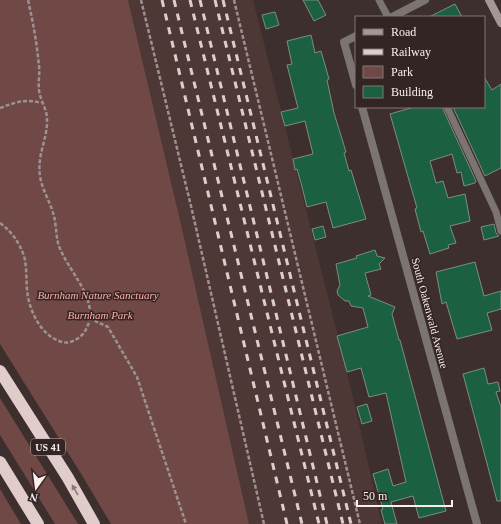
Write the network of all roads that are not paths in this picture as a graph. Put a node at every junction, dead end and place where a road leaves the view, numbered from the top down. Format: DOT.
graph roads {
  1 [pos="379,0"];
  2 [pos="425,0"];
  3 [pos="489,0"];
  4 [pos="404,14"];
  5 [pos="387,16"];
  6 [pos="501,22"];
  7 [pos="355,36"];
  8 [pos="355,81"];
  9 [pos="362,108"];
  10 [pos="447,108"];
  11 [pos="501,231"];
  12 [pos="0,371"];
  13 [pos="0,462"];
  14 [pos="38,524"];
  15 [pos="94,524"];
  16 [pos="477,524"];
  1 -- 5 [label="lane"];
  2 -- 4 [label="street"];
  3 -- 6 [label="street"];
  7 -- 8 [label="street"];
  9 -- 16 [label="street, South Oakenwald Avenue"];
  10 -- 11 [label="lane"];
  15 -- 12 [label="highway, US 41, one-way"];
  13 -- 14 [label="highway"];
}
